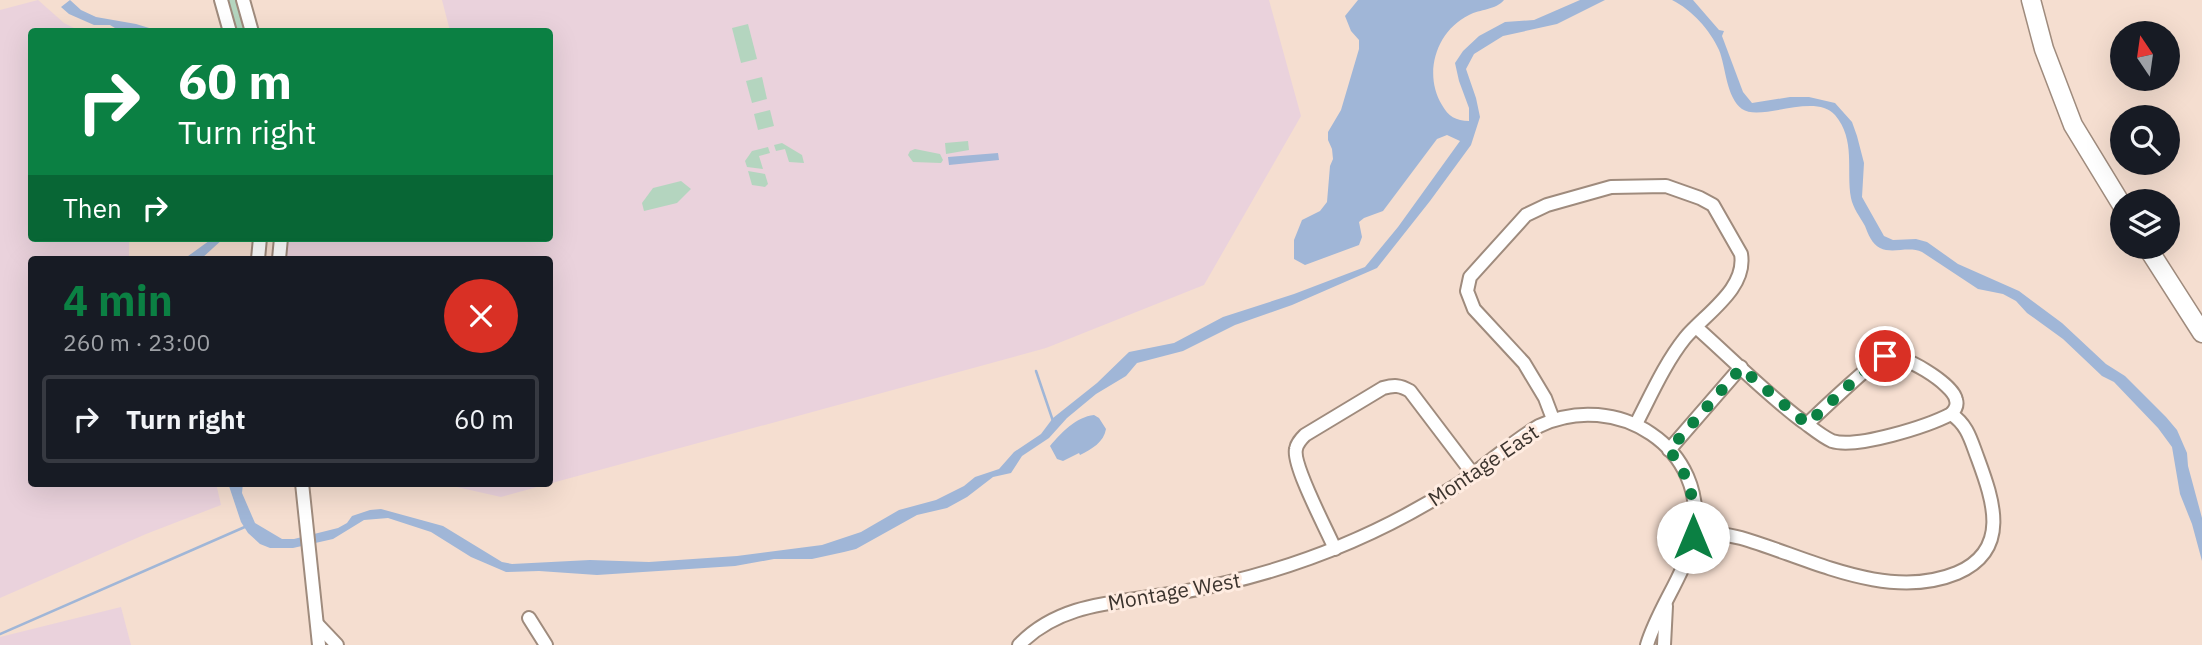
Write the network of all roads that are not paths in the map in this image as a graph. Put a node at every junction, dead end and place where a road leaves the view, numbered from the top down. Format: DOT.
graph roads {
  1 [pos="221,0"];
  2 [pos="243,0"];
  3 [pos="2031,0"];
  4 [pos="229,28"];
  5 [pos="251,28"];
  6 [pos="2112,189"];
  7 [pos="2155,259"];
  8 [pos="1696,327"];
  9 [pos="2202,333"];
  10 [pos="1741,368"];
  11 [pos="1951,414"];
  12 [pos="1553,419"];
  13 [pos="1636,424"];
  14 [pos="1807,424"];
  15 [pos="1669,450"];
  16 [pos="1473,474"];
  17 [pos="302,487"];
  18 [pos="1694,530"];
  19 [pos="1335,549"];
  20 [pos="1666,606"];
  21 [pos="529,618"];
  22 [pos="318,625"];
  23 [pos="319,645"];
  24 [pos="337,645"];
  25 [pos="546,645"];
  26 [pos="1019,645"];
  27 [pos="1647,645"];
  28 [pos="1664,645"];
  1 -- 4 [label="street"];
  2 -- 5 [label="street"];
  3 -- 6 [label="main road"];
  7 -- 9 [label="main road"];
  8 -- 10 [label="street"];
  8 -- 12 [label="street"];
  8 -- 13 [label="street"];
  10 -- 14 [label="street"];
  10 -- 15 [label="street"];
  11 -- 14 [label="street"];
  11 -- 14 [label="street"];
  11 -- 18 [label="street"];
  12 -- 13 [label="street, Montage East"];
  12 -- 16 [label="street, Montage East"];
  13 -- 15 [label="street, Montage East"];
  15 -- 18 [label="street, Montage East"];
  16 -- 19 [label="street, Montage East"];
  16 -- 19 [label="street"];
  17 -- 22 [label="street"];
  18 -- 20 [label="street, Montage East"];
  19 -- 26 [label="street, Montage West"];
  20 -- 27 [label="street, Montage East"];
  20 -- 28 [label="street, Montage East"];
  21 -- 25 [label="street"];
  22 -- 23 [label="street"];
  22 -- 24 [label="street"];
}
